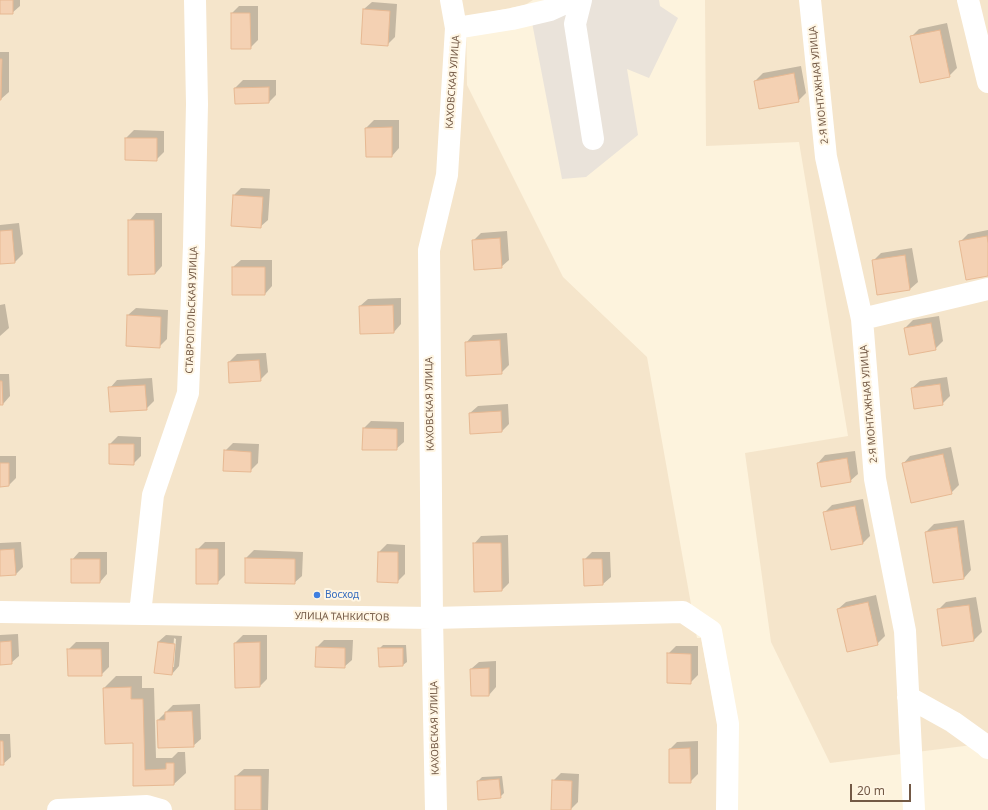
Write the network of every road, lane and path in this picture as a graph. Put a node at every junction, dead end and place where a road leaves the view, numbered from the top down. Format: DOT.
graph roads {
  1 [pos="195,0"];
  2 [pos="451,0"];
  3 [pos="572,0"];
  4 [pos="581,0"];
  5 [pos="810,0"];
  6 [pos="968,0"];
  7 [pos="981,26"];
  8 [pos="456,28"];
  9 [pos="988,82"];
  10 [pos="593,139"];
  11 [pos="988,289"];
  12 [pos="862,319"];
  13 [pos="0,612"];
  14 [pos="140,614"];
  15 [pos="432,618"];
  16 [pos="908,698"];
  17 [pos="988,748"];
  18 [pos="58,810"];
  19 [pos="161,810"];
  20 [pos="436,810"];
  21 [pos="727,810"];
  22 [pos="914,810"];
  1 -- 14 [label="street, СТАВРОПОЛЬСКАЯ УЛИЦА"];
  2 -- 8 [label="street, КАХОВСКАЯ УЛИЦА"];
  3 -- 8 [label="street"];
  4 -- 10 [label="street"];
  5 -- 12 [label="street, 2-Я МОНТАЖНАЯ УЛИЦА"];
  6 -- 7 [label="street"];
  7 -- 9 [label="street"];
  8 -- 15 [label="street, КАХОВСКАЯ УЛИЦА"];
  11 -- 12 [label="street"];
  12 -- 16 [label="street, 2-Я МОНТАЖНАЯ УЛИЦА"];
  13 -- 14 [label="street, УЛИЦА ТАНКИСТОВ"];
  14 -- 15 [label="street, УЛИЦА ТАНКИСТОВ"];
  15 -- 20 [label="street, КАХОВСКАЯ УЛИЦА"];
  15 -- 21 [label="street, УЛИЦА ТАНКИСТОВ"];
  16 -- 17 [label="street"];
  16 -- 22 [label="street, 2-Я МОНТАЖНАЯ УЛИЦА"];
  18 -- 19 [label="street"];
}
